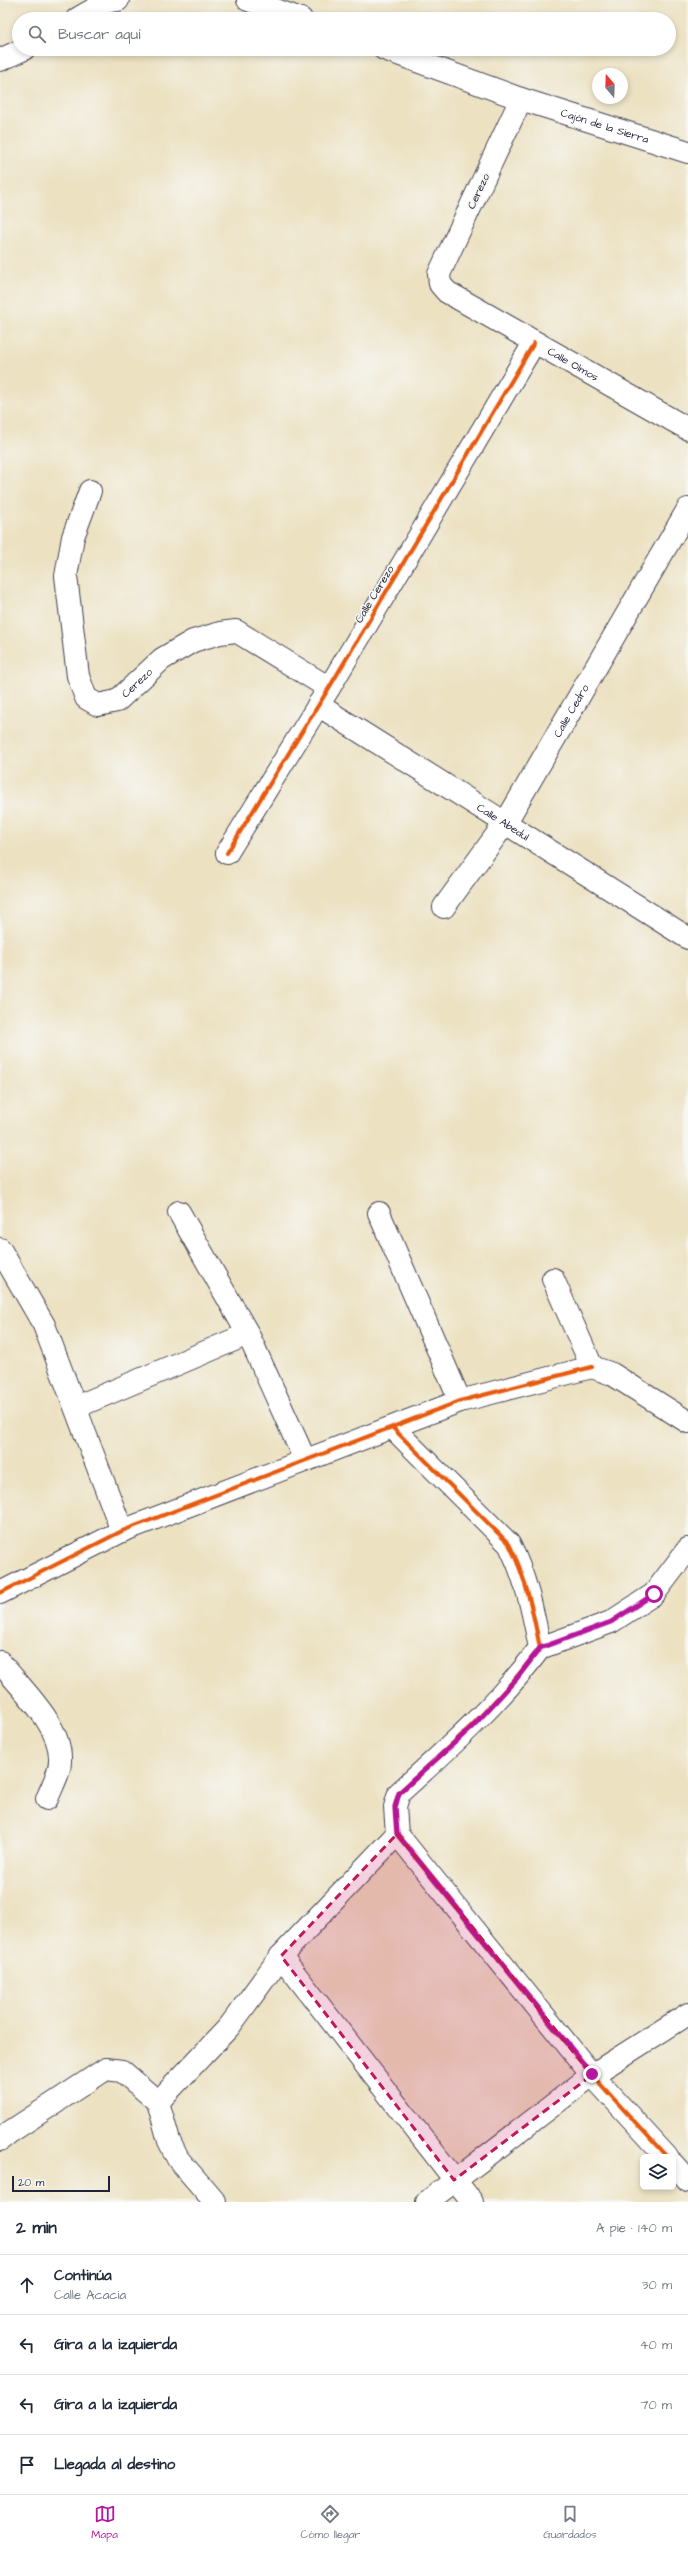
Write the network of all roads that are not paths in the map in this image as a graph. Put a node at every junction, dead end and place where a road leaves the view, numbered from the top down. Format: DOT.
graph roads {
  1 [pos="110,0"];
  2 [pos="248,0"];
  3 [pos="89,12"];
  4 [pos="281,12"];
  5 [pos="12,54"];
  6 [pos="403,56"];
  7 [pos="0,60"];
  8 [pos="521,99"];
  9 [pos="688,152"];
  10 [pos="440,284"];
  11 [pos="534,343"];
  12 [pos="688,429"];
  13 [pos="90,491"];
  14 [pos="688,509"];
  15 [pos="324,697"];
  16 [pos="506,822"];
  17 [pos="227,853"];
  18 [pos="444,907"];
  19 [pos="688,938"];
  20 [pos="180,1212"];
  21 [pos="379,1213"];
  22 [pos="0,1249"];
  23 [pos="553,1279"];
  24 [pos="248,1334"];
  25 [pos="592,1367"];
  26 [pos="460,1401"];
  27 [pos="76,1407"];
  28 [pos="688,1422"];
  29 [pos="393,1428"];
  30 [pos="305,1460"];
  31 [pos="122,1531"];
  32 [pos="688,1549"];
  33 [pos="0,1593"];
  34 [pos="540,1648"];
  35 [pos="0,1662"];
  36 [pos="47,1799"];
  37 [pos="397,1834"];
  38 [pos="281,1956"];
  39 [pos="688,2014"];
  40 [pos="592,2074"];
  41 [pos="158,2102"];
  42 [pos="0,2140"];
  43 [pos="663,2154"];
  44 [pos="676,2167"];
  45 [pos="454,2180"];
  46 [pos="688,2181"];
  47 [pos="215,2202"];
  48 [pos="427,2202"];
  49 [pos="472,2202"];
  1 -- 3 [label="street"];
  2 -- 4 [label="street"];
  5 -- 7 [label="street"];
  6 -- 8 [label="street, Cajón de la Sierra"];
  8 -- 9 [label="street, Cajón de la Sierra"];
  8 -- 10 [label="street, Cerezo"];
  10 -- 11 [label="street, Calle Olmos"];
  11 -- 12 [label="street, Calle Olmos"];
  11 -- 15 [label="street, Calle Cerezo"];
  13 -- 15 [label="street, Cerezo"];
  14 -- 16 [label="street, Calle Cedro"];
  15 -- 16 [label="street, Calle Abedul"];
  15 -- 17 [label="street, Calle Cerezo"];
  16 -- 18 [label="street, Calle Cedro"];
  16 -- 19 [label="street, Calle Abedul"];
  20 -- 24 [label="street"];
  21 -- 26 [label="street"];
  22 -- 27 [label="street"];
  23 -- 25 [label="street"];
  24 -- 27 [label="street"];
  24 -- 30 [label="street"];
  25 -- 26 [label="street"];
  25 -- 28 [label="street"];
  26 -- 29 [label="street"];
  27 -- 31 [label="street"];
  29 -- 30 [label="street"];
  29 -- 34 [label="street"];
  30 -- 31 [label="street"];
  31 -- 33 [label="street"];
  32 -- 34 [label="street"];
  34 -- 37 [label="street"];
  35 -- 36 [label="street"];
  37 -- 38 [label="street"];
  37 -- 40 [label="street"];
  38 -- 41 [label="street"];
  38 -- 45 [label="street"];
  39 -- 40 [label="street"];
  40 -- 43 [label="street"];
  40 -- 45 [label="street"];
  41 -- 42 [label="street"];
  41 -- 47 [label="street"];
  44 -- 46 [label="street"];
  45 -- 48 [label="street"];
  45 -- 49 [label="street"];
}
